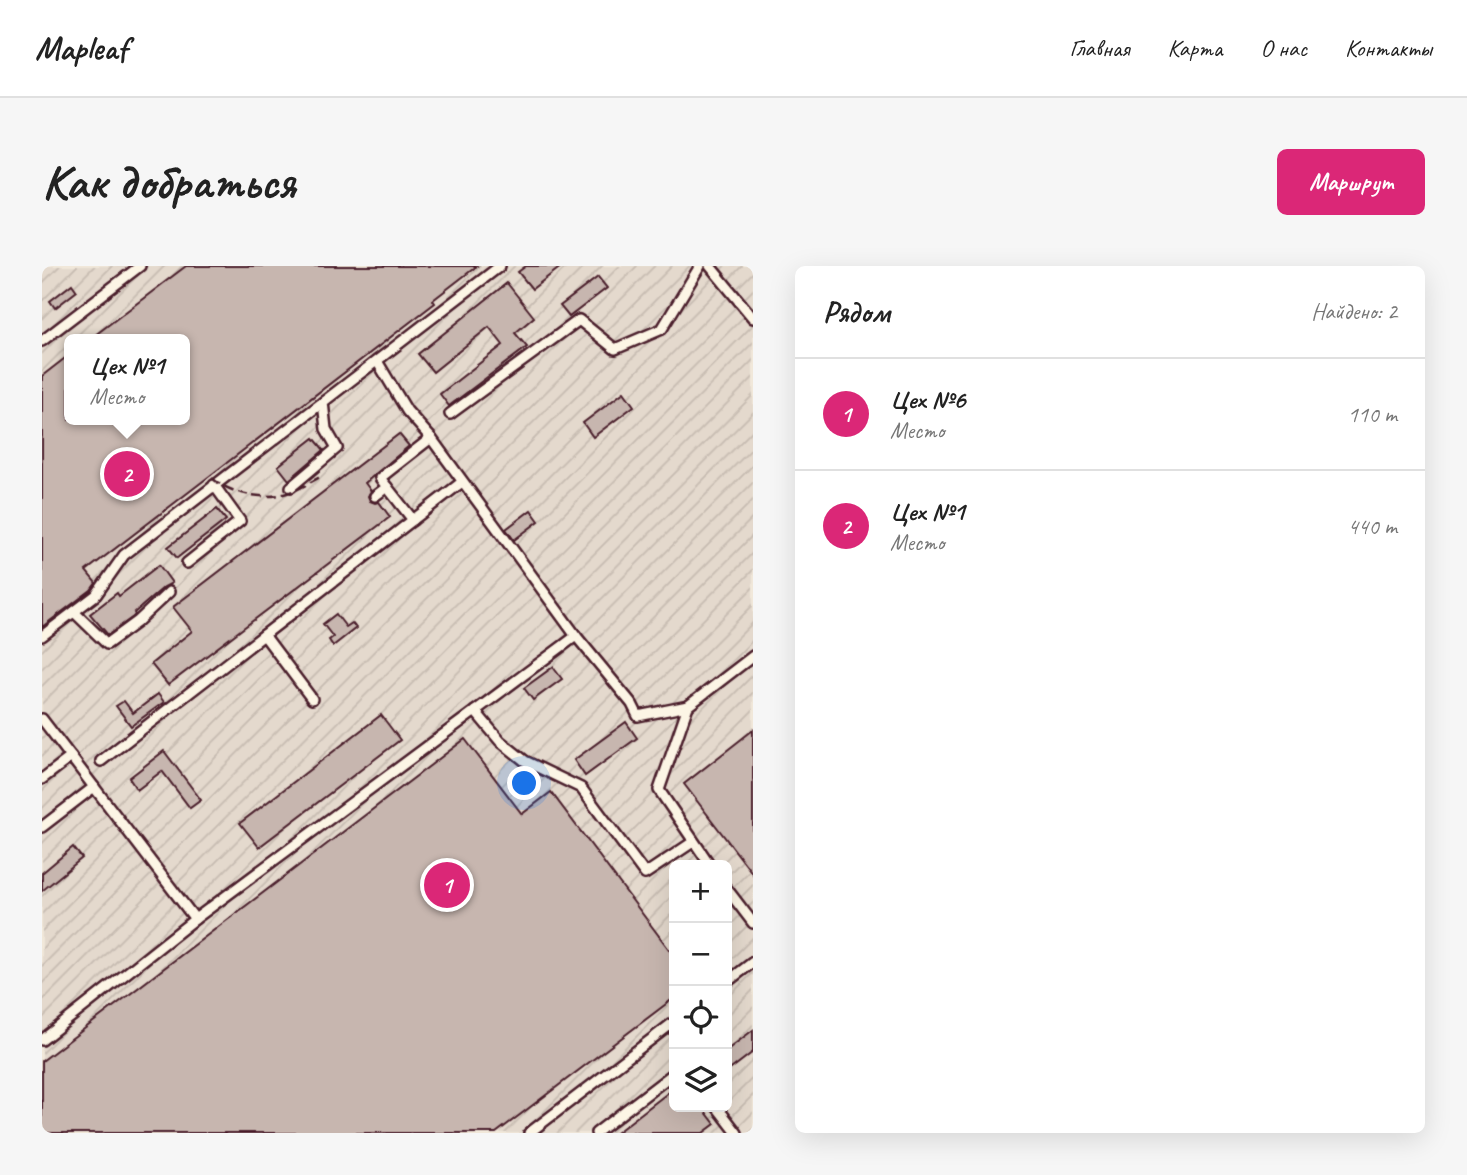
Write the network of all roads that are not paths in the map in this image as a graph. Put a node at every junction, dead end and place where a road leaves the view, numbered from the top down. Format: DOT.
graph roads {
  1 [pos="139,266"];
  2 [pos="500,266"];
  3 [pos="700,266"];
  4 [pos="710,266"];
  5 [pos="753,318"];
  6 [pos="42,341"];
  7 [pos="377,360"];
  8 [pos="323,402"];
  9 [pos="450,414"];
  10 [pos="430,438"];
  11 [pos="462,482"];
  12 [pos="214,485"];
  13 [pos="387,487"];
  14 [pos="291,488"];
  15 [pos="375,496"];
  16 [pos="413,520"];
  17 [pos="187,563"];
  18 [pos="169,592"];
  19 [pos="74,612"];
  20 [pos="264,635"];
  21 [pos="42,636"];
  22 [pos="576,636"];
  23 [pos="753,656"];
  24 [pos="312,699"];
  25 [pos="688,706"];
  26 [pos="475,710"];
  27 [pos="42,719"];
  28 [pos="71,757"];
  29 [pos="102,761"];
  30 [pos="42,779"];
  31 [pos="94,787"];
  32 [pos="42,827"];
  33 [pos="693,842"];
  34 [pos="706,860"];
  35 [pos="732,895"];
  36 [pos="195,919"];
  37 [pos="753,923"];
  38 [pos="753,962"];
  39 [pos="732,978"];
  40 [pos="669,1026"];
  41 [pos="42,1040"];
  42 [pos="669,1077"];
  43 [pos="720,1112"];
  44 [pos="529,1133"];
  45 [pos="596,1133"];
  46 [pos="737,1133"];
  1 -- 6 [label="lane"];
  2 -- 7 [label="lane"];
  3 -- 9 [label="lane"];
  4 -- 5 [label="lane"];
  7 -- 8 [label="lane"];
  7 -- 10 [label="lane"];
  8 -- 12 [label="lane"];
  8 -- 14 [label="lane"];
  10 -- 11 [label="lane"];
  10 -- 13 [label="lane"];
  11 -- 16 [label="lane"];
  11 -- 22 [label="lane"];
  12 -- 17 [label="lane"];
  12 -- 19 [label="lane"];
  13 -- 15 [label="lane"];
  13 -- 16 [label="lane"];
  16 -- 20 [label="lane"];
  18 -- 19 [label="lane"];
  19 -- 21 [label="lane"];
  20 -- 24 [label="lane"];
  20 -- 29 [label="lane"];
  22 -- 25 [label="lane"];
  22 -- 26 [label="lane"];
  23 -- 25 [label="lane"];
  25 -- 33 [label="lane"];
  26 -- 33 [label="lane"];
  26 -- 36 [label="lane"];
  27 -- 28 [label="lane"];
  28 -- 30 [label="lane"];
  28 -- 31 [label="lane"];
  31 -- 32 [label="lane"];
  31 -- 36 [label="lane"];
  33 -- 34 [label="lane"];
  35 -- 37 [label="lane"];
  36 -- 41 [label="lane"];
  38 -- 39 [label="lane"];
  40 -- 44 [label="lane"];
  42 -- 45 [label="lane"];
  43 -- 46 [label="lane"];
}
